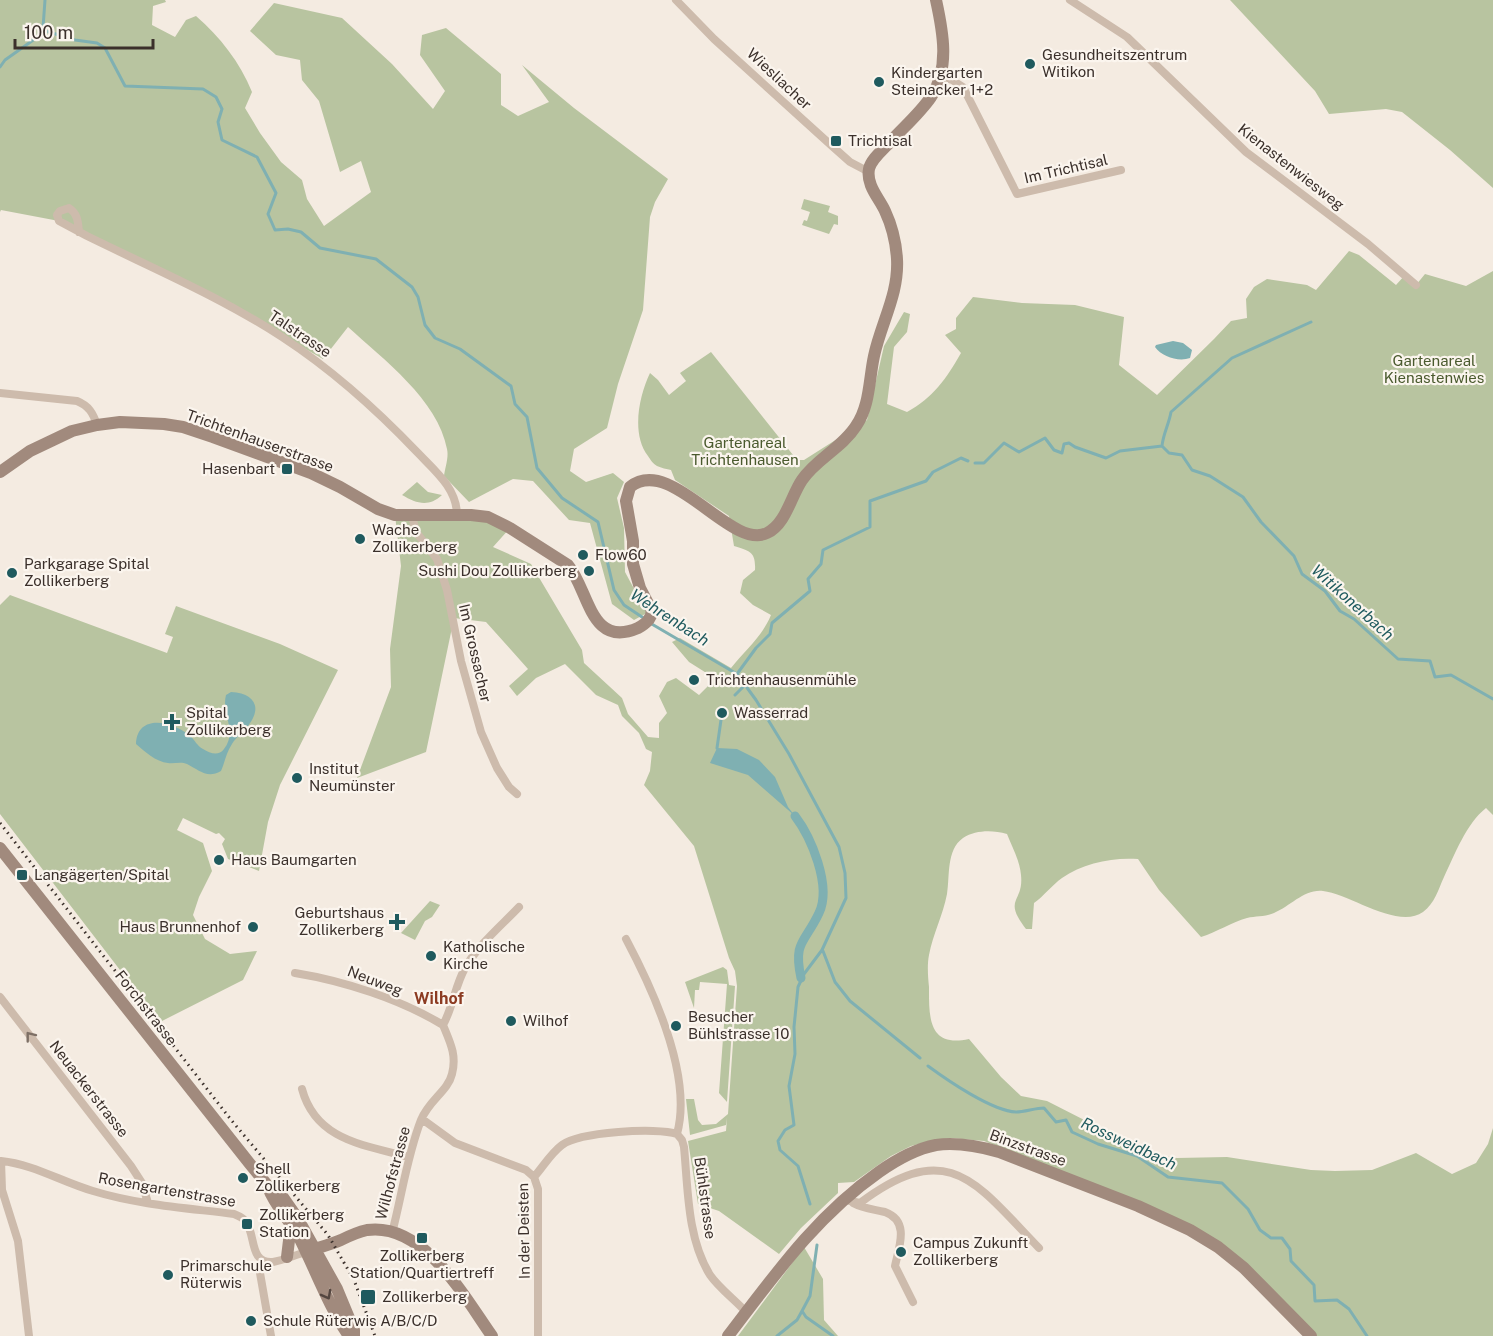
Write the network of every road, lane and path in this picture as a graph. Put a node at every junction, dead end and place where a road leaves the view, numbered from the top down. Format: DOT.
graph roads {
  1 [pos="676,0"];
  2 [pos="936,0"];
  3 [pos="1070,0"];
  4 [pos="941,77"];
  5 [pos="1121,170"];
  6 [pos="869,171"];
  7 [pos="79,232"];
  8 [pos="1416,285"];
  9 [pos="0,393"];
  10 [pos="97,425"];
  11 [pos="0,472"];
  12 [pos="457,515"];
  13 [pos="412,516"];
  14 [pos="517,794"];
  15 [pos="1,851"];
  16 [pos="519,907"];
  17 [pos="626,939"];
  18 [pos="295,973"];
  19 [pos="0,997"];
  20 [pos="443,1025"];
  21 [pos="302,1089"];
  22 [pos="422,1119"];
  23 [pos="677,1134"];
  24 [pos="409,1157"];
  25 [pos="1,1160"];
  26 [pos="534,1177"];
  27 [pos="268,1186"];
  28 [pos="848,1199"];
  29 [pos="148,1203"];
  30 [pos="291,1224"];
  31 [pos="392,1233"];
  32 [pos="1039,1248"];
  33 [pos="310,1250"];
  34 [pos="287,1257"];
  35 [pos="264,1261"];
  36 [pos="913,1302"];
  37 [pos="746,1312"];
  38 [pos="29,1336"];
  39 [pos="272,1336"];
  40 [pos="349,1336"];
  41 [pos="354,1336"];
  42 [pos="492,1336"];
  43 [pos="538,1336"];
  44 [pos="728,1336"];
  45 [pos="1311,1336"];
  1 -- 6 [label="street, Wiesliacher"];
  2 -- 4 [label="main road"];
  3 -- 8 [label="street, Kienastenwiesweg"];
  4 -- 5 [label="street, Im Trichtisal"];
  4 -- 6 [label="main road"];
  6 -- 12 [label="main road, Trichtenhauserstrasse"];
  7 -- 12 [label="street, Talstrasse"];
  9 -- 10 [label="street"];
  10 -- 11 [label="main road, Trichtenhauserstrasse"];
  10 -- 13 [label="main road, Trichtenhauserstrasse"];
  12 -- 13 [label="main road, Trichtenhauserstrasse"];
  13 -- 14 [label="street, Im Grossacher"];
  15 -- 27 [label="main road, Forchstrasse"];
  16 -- 20 [label="street"];
  17 -- 23 [label="street, Bühlstrasse"];
  18 -- 20 [label="street, Neuweg"];
  29 -- 19 [label="street, Neuackerstrasse, one-way"];
  20 -- 22 [label="street, Wilhofstrasse"];
  21 -- 24 [label="street"];
  22 -- 24 [label="street, Wilhofstrasse"];
  22 -- 26 [label="street"];
  23 -- 26 [label="street, In der Deisten"];
  23 -- 37 [label="street, Bühlstrasse"];
  24 -- 31 [label="street, Wilhofstrasse"];
  25 -- 29 [label="street, Rosengartenstrasse"];
  25 -- 38 [label="street"];
  26 -- 43 [label="street, In der Deisten"];
  27 -- 30 [label="main road, Forchstrasse"];
  27 -- 33 [label="main road, Forchstrasse"];
  28 -- 32 [label="street"];
  28 -- 36 [label="street"];
  28 -- 37 [label="main road, Binzstrasse"];
  28 -- 45 [label="main road, Binzstrasse"];
  29 -- 35 [label="street, Rosengartenstrasse"];
  30 -- 33 [label="main road, Forchstrasse"];
  30 -- 34 [label="main road"];
  31 -- 33 [label="main road"];
  31 -- 42 [label="main road"];
  33 -- 34 [label="street"];
  33 -- 40 [label="main road, Forchstrasse, one-way"];
  33 -- 41 [label="main road, Forchstrasse"];
  34 -- 35 [label="street"];
  35 -- 39 [label="street"];
  37 -- 44 [label="main road, Binzstrasse"];
}
